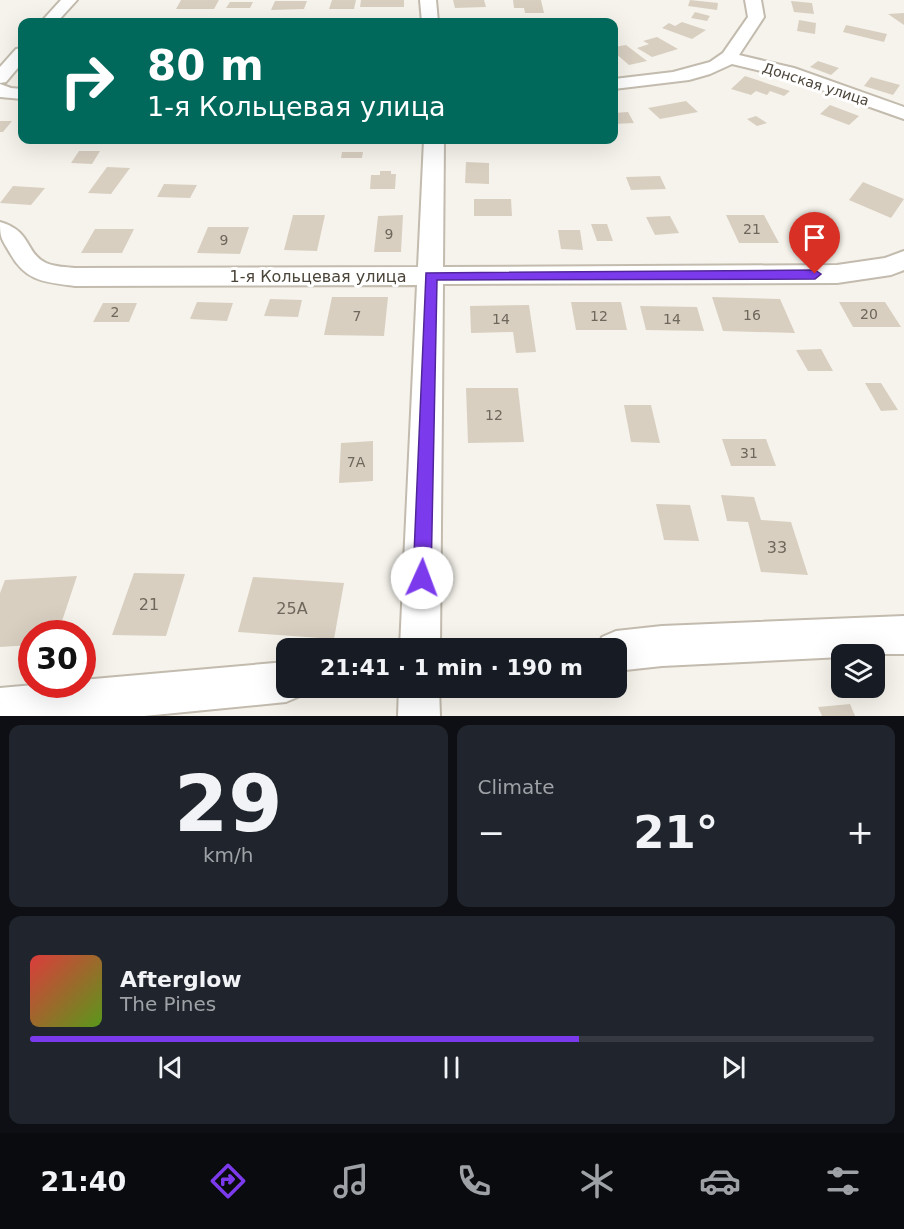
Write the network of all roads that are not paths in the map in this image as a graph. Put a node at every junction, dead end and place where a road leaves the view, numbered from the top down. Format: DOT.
graph roads {
  1 [pos="69,0"];
  2 [pos="428,0"];
  3 [pos="753,0"];
  4 [pos="53,18"];
  5 [pos="430,18"];
  6 [pos="728,58"];
  7 [pos="18,63"];
  8 [pos="618,84"];
  9 [pos="8,89"];
  10 [pos="904,113"];
  11 [pos="434,144"];
  12 [pos="0,230"];
  13 [pos="904,260"];
  14 [pos="431,276"];
  15 [pos="904,635"];
  16 [pos="420,638"];
  17 [pos="627,650"];
  18 [pos="276,683"];
  19 [pos="419,698"];
  20 [pos="0,709"];
  21 [pos="419,716"];
  1 -- 4 [label="street"];
  2 -- 5 [label="street"];
  3 -- 6 [label="street"];
  6 -- 8 [label="street"];
  6 -- 10 [label="street, Донская улица"];
  7 -- 9 [label="street"];
  11 -- 14 [label="street"];
  12 -- 14 [label="street, 1-я Кольцевая улица"];
  13 -- 14 [label="street, 1-я Кольцевая улица"];
  14 -- 16 [label="street"];
  15 -- 17 [label="street"];
  18 -- 20 [label="street"];
  19 -- 21 [label="street"];
}
